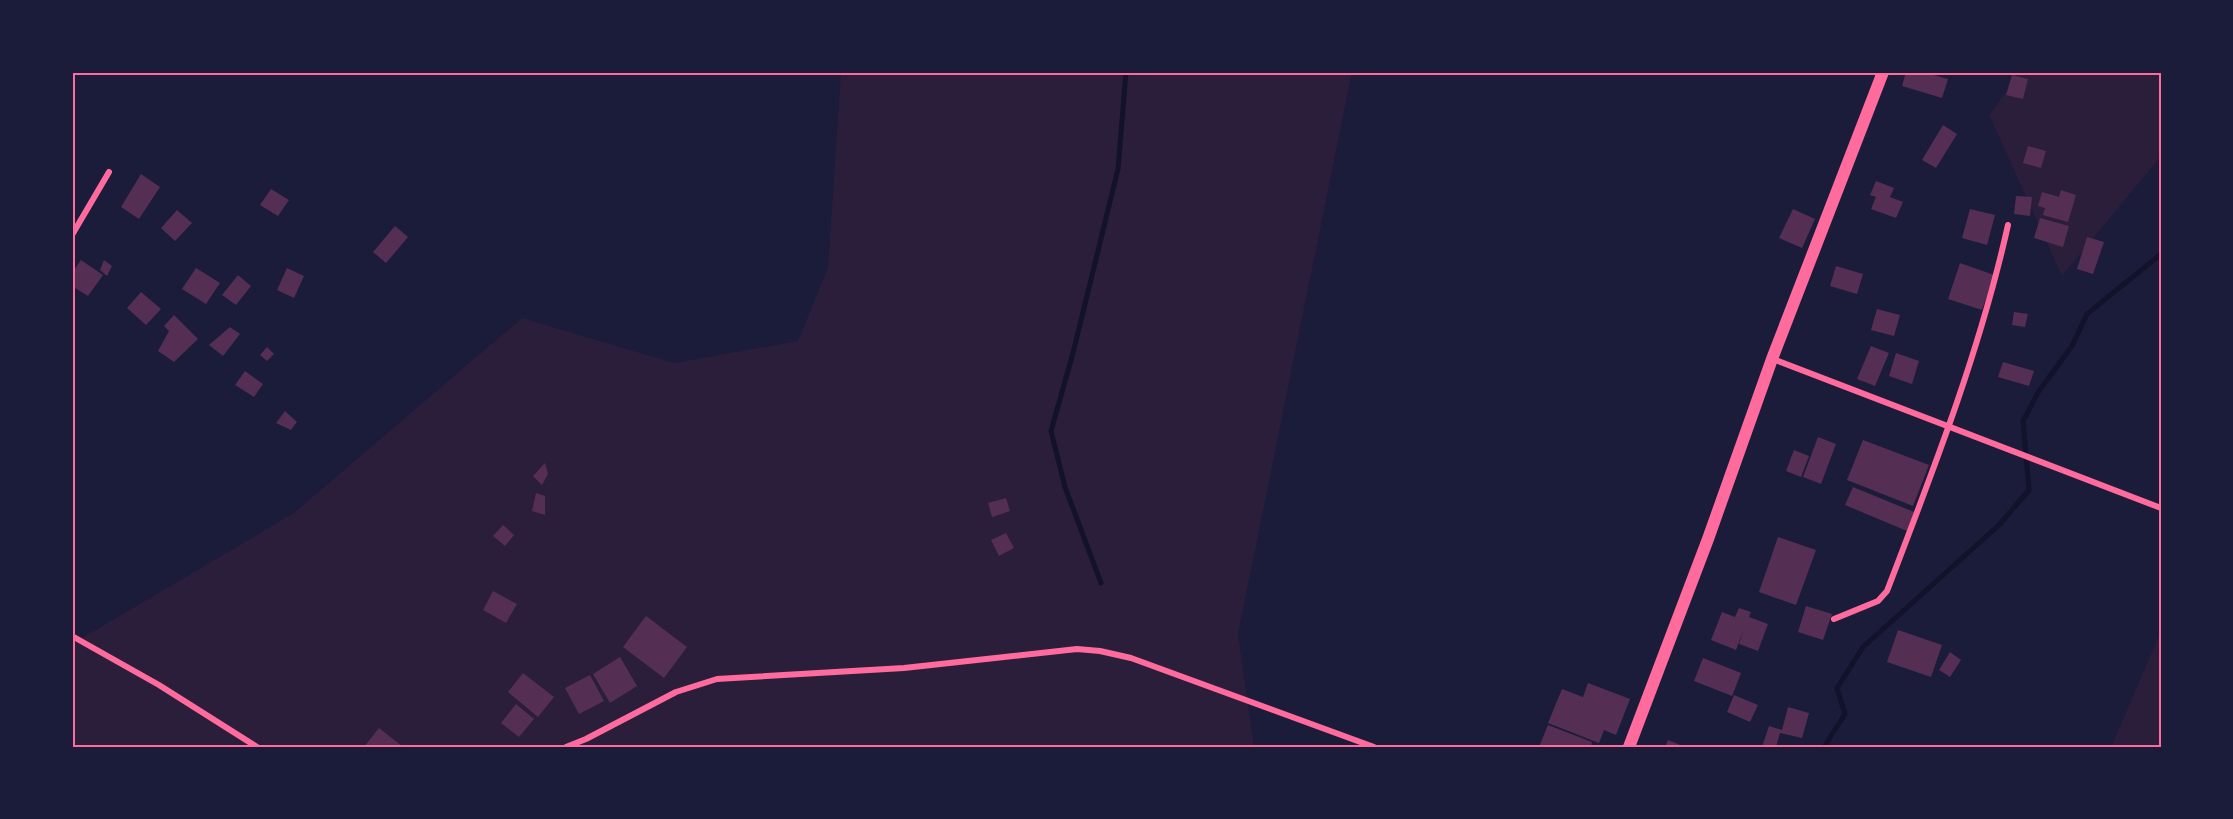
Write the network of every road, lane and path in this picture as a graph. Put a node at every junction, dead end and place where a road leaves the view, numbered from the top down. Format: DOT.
graph roads {
  1 [pos="1883,72"];
  2 [pos="108,171"];
  3 [pos="2008,225"];
  4 [pos="72,235"];
  5 [pos="1772,359"];
  6 [pos="1950,426"];
  7 [pos="2161,508"];
  8 [pos="1834,620"];
  9 [pos="72,636"];
  10 [pos="257,747"];
  11 [pos="566,747"];
  12 [pos="1374,747"];
  13 [pos="1629,747"];
  1 -- 5 [label="main road"];
  2 -- 4 [label="street"];
  3 -- 6 [label="street"];
  5 -- 6 [label="street"];
  5 -- 13 [label="main road"];
  6 -- 7 [label="street"];
  6 -- 8 [label="street"];
  9 -- 10 [label="street"];
  11 -- 12 [label="street"];
}
